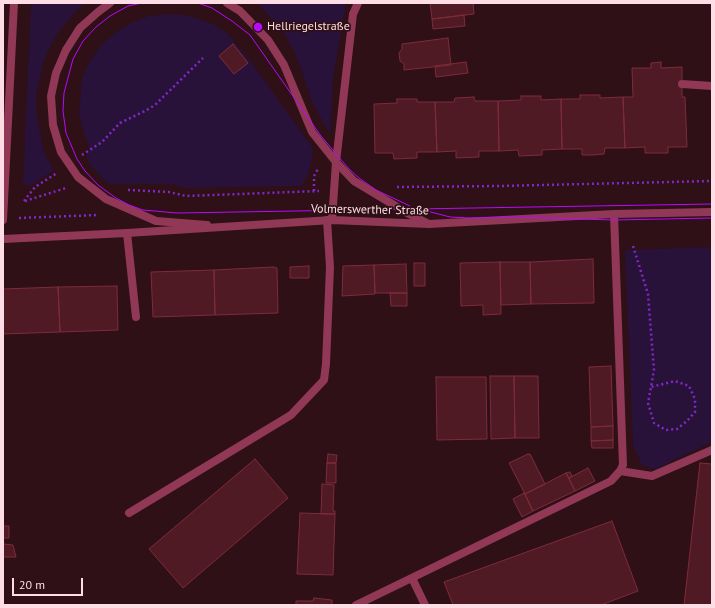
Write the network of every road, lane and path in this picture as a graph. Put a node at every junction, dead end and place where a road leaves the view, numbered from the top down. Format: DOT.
graph roads {
  1 [pos="14,3"];
  2 [pos="110,3"];
  3 [pos="227,3"];
  4 [pos="358,3"];
  5 [pos="203,58"];
  6 [pos="682,84"];
  7 [pos="712,86"];
  8 [pos="336,162"];
  9 [pos="69,164"];
  10 [pos="712,180"];
  11 [pos="68,188"];
  12 [pos="394,188"];
  13 [pos="123,190"];
  14 [pos="324,190"];
  15 [pos="712,212"];
  16 [pos="103,214"];
  17 [pos="614,214"];
  18 [pos="29,218"];
  19 [pos="3,220"];
  20 [pos="330,220"];
  21 [pos="429,224"];
  22 [pos="224,227"];
  23 [pos="127,233"];
  24 [pos="3,239"];
  25 [pos="632,243"];
  26 [pos="136,317"];
  27 [pos="651,387"];
  28 [pos="712,450"];
  29 [pos="620,471"];
  30 [pos="129,513"];
  31 [pos="412,578"];
  32 [pos="356,605"];
  33 [pos="425,605"];
  1 -- 19 [label="street"];
  2 -- 9 [label="street"];
  3 -- 8 [label="street"];
  4 -- 8 [label="street"];
  5 -- 9 [label="path"];
  6 -- 7 [label="street"];
  8 -- 20 [label="street"];
  8 -- 21 [label="street"];
  9 -- 11 [label="path"];
  9 -- 22 [label="street"];
  10 -- 12 [label="path"];
  13 -- 14 [label="path"];
  15 -- 17 [label="street, Volmerswerther Straße"];
  16 -- 18 [label="path"];
  17 -- 21 [label="street, Volmerswerther Straße"];
  17 -- 29 [label="street"];
  20 -- 21 [label="street, Volmerswerther Straße"];
  20 -- 22 [label="street, Volmerswerther Straße"];
  20 -- 30 [label="street"];
  22 -- 23 [label="street, Volmerswerther Straße"];
  23 -- 24 [label="street, Volmerswerther Straße"];
  23 -- 26 [label="street"];
  25 -- 27 [label="path"];
  27 -- 27 [label="path"];
  28 -- 29 [label="street"];
  29 -- 31 [label="street"];
  31 -- 32 [label="street"];
  31 -- 33 [label="street"];
}
